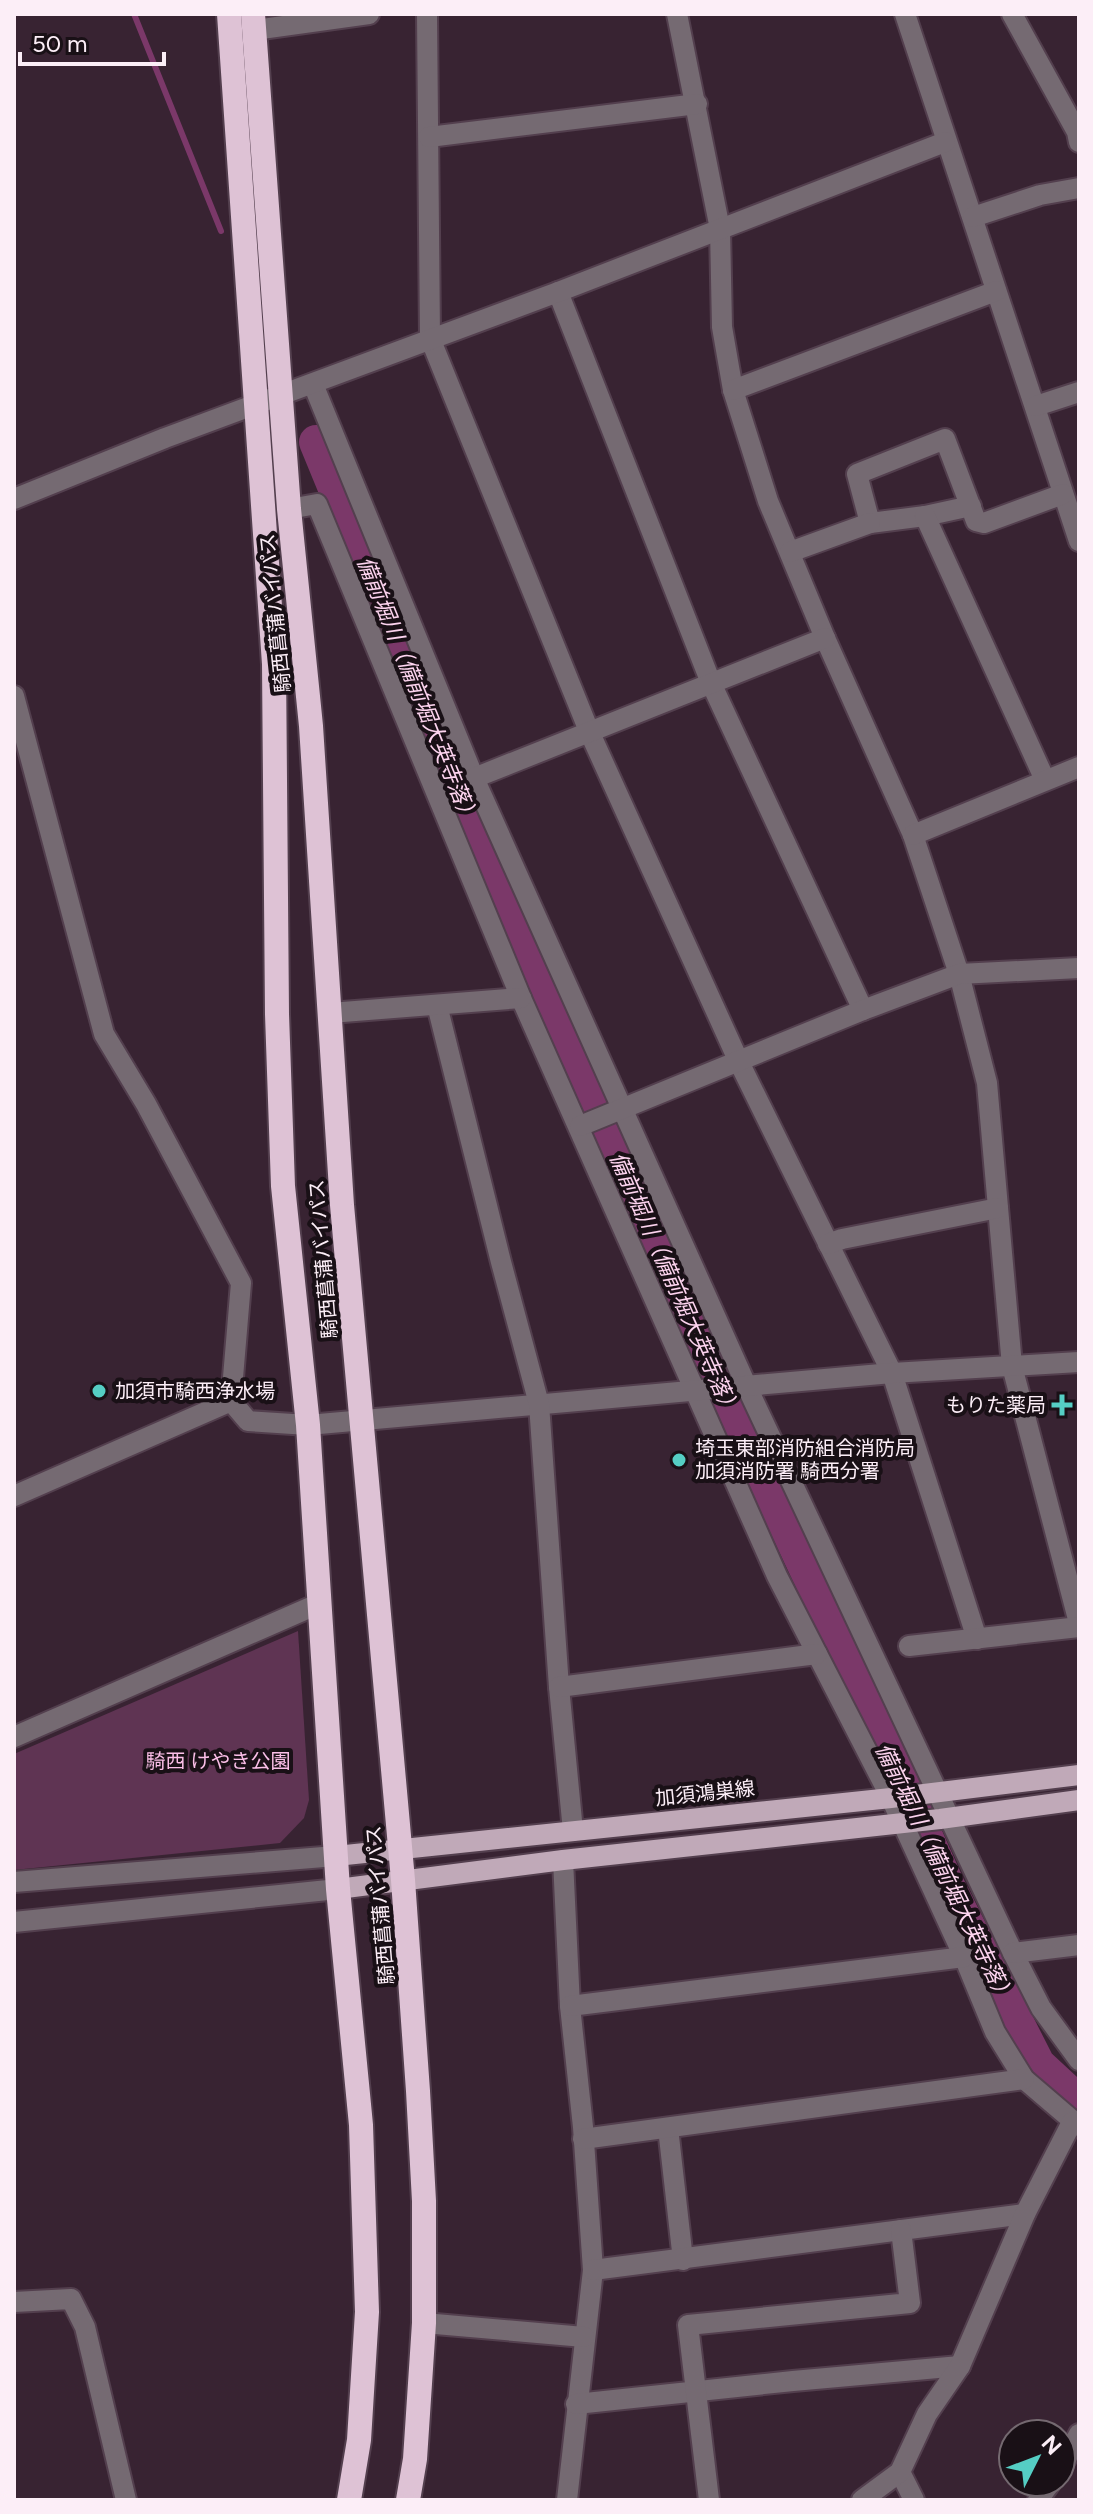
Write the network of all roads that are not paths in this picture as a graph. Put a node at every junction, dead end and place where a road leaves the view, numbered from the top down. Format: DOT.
graph roads {
  1 [pos="229,14"];
  2 [pos="369,14"];
  3 [pos="427,14"];
  4 [pos="677,14"];
  5 [pos="905,14"];
  6 [pos="1012,14"];
  7 [pos="253,22"];
  8 [pos="697,104"];
  9 [pos="429,137"];
  10 [pos="945,142"];
  11 [pos="1079,142"];
  12 [pos="1079,188"];
  13 [pos="973,217"];
  14 [pos="720,229"];
  15 [pos="996,291"];
  16 [pos="558,292"];
  17 [pos="430,338"];
  18 [pos="313,384"];
  19 [pos="733,390"];
  20 [pos="1079,392"];
  21 [pos="281,396"];
  22 [pos="258,405"];
  23 [pos="1036,406"];
  24 [pos="1063,494"];
  25 [pos="14,499"];
  26 [pos="971,506"];
  27 [pos="289,509"];
  28 [pos="925,516"];
  29 [pos="870,523"];
  30 [pos="1079,541"];
  31 [pos="790,552"];
  32 [pos="825,638"];
  33 [pos="711,683"];
  34 [pos="14,696"];
  35 [pos="589,731"];
  36 [pos="1079,767"];
  37 [pos="474,778"];
  38 [pos="1045,780"];
  39 [pos="913,835"];
  40 [pos="1079,968"];
  41 [pos="959,974"];
  42 [pos="521,998"];
  43 [pos="437,1005"];
  44 [pos="863,1010"];
  45 [pos="330,1013"];
  46 [pos="739,1062"];
  47 [pos="618,1110"];
  48 [pos="583,1125"];
  49 [pos="998,1208"];
  50 [pos="828,1244"];
  51 [pos="1079,1362"];
  52 [pos="1012,1366"];
  53 [pos="892,1373"];
  54 [pos="742,1387"];
  55 [pos="694,1392"];
  56 [pos="231,1401"];
  57 [pos="539,1404"];
  58 [pos="360,1420"];
  59 [pos="308,1425"];
  60 [pos="14,1496"];
  61 [pos="318,1604"];
  62 [pos="1079,1625"];
  63 [pos="977,1639"];
  64 [pos="909,1646"];
  65 [pos="817,1654"];
  66 [pos="559,1687"];
  67 [pos="14,1737"];
  68 [pos="1079,1775"];
  69 [pos="934,1792"];
  70 [pos="891,1798"];
  71 [pos="1079,1800"];
  72 [pos="945,1818"];
  73 [pos="901,1822"];
  74 [pos="573,1831"];
  75 [pos="401,1850"];
  76 [pos="336,1856"];
  77 [pos="563,1860"];
  78 [pos="403,1880"];
  79 [pos="14,1882"];
  80 [pos="338,1889"];
  81 [pos="14,1922"];
  82 [pos="1079,1945"];
  83 [pos="1013,1953"];
  84 [pos="964,1957"];
  85 [pos="570,2006"];
  86 [pos="1079,2060"];
  87 [pos="1024,2079"];
  88 [pos="1075,2124"];
  89 [pos="668,2128"];
  90 [pos="583,2139"];
  91 [pos="1025,2214"];
  92 [pos="901,2230"];
  93 [pos="683,2260"];
  94 [pos="593,2270"];
  95 [pos="14,2302"];
  96 [pos="424,2323"];
  97 [pos="584,2337"];
  98 [pos="960,2366"];
  99 [pos="696,2392"];
  100 [pos="576,2404"];
  101 [pos="900,2472"];
  102 [pos="126,2500"];
  103 [pos="349,2500"];
  104 [pos="408,2500"];
  105 [pos="567,2500"];
  106 [pos="709,2500"];
  107 [pos="862,2500"];
  108 [pos="914,2500"];
  1 -- 22 [label="highway, 騎西菖蒲バイパス"];
  2 -- 7 [label="street"];
  3 -- 9 [label="street"];
  4 -- 8 [label="street"];
  5 -- 10 [label="street"];
  6 -- 11 [label="street"];
  7 -- 21 [label="highway, 騎西菖蒲バイパス"];
  8 -- 9 [label="street"];
  8 -- 14 [label="street"];
  9 -- 17 [label="street"];
  10 -- 13 [label="street"];
  10 -- 14 [label="street"];
  12 -- 13 [label="street"];
  13 -- 15 [label="street"];
  14 -- 16 [label="street"];
  14 -- 19 [label="street"];
  15 -- 19 [label="street"];
  15 -- 23 [label="street"];
  16 -- 17 [label="street"];
  16 -- 33 [label="street"];
  17 -- 18 [label="street"];
  17 -- 35 [label="street"];
  18 -- 21 [label="street"];
  18 -- 37 [label="street"];
  19 -- 31 [label="street"];
  20 -- 23 [label="street"];
  21 -- 22 [label="street"];
  21 -- 27 [label="highway, 騎西菖蒲バイパス"];
  22 -- 25 [label="street"];
  22 -- 59 [label="highway, 騎西菖蒲バイパス"];
  23 -- 24 [label="street"];
  24 -- 26 [label="street"];
  24 -- 30 [label="street"];
  26 -- 28 [label="street"];
  26 -- 29 [label="street"];
  27 -- 42 [label="street"];
  27 -- 45 [label="highway, 騎西菖蒲バイパス"];
  28 -- 29 [label="street"];
  28 -- 38 [label="street"];
  29 -- 31 [label="street"];
  31 -- 32 [label="street"];
  32 -- 33 [label="street"];
  32 -- 39 [label="street"];
  33 -- 35 [label="street"];
  33 -- 44 [label="street"];
  34 -- 56 [label="street"];
  35 -- 37 [label="street"];
  35 -- 46 [label="street"];
  36 -- 38 [label="street"];
  37 -- 47 [label="street"];
  38 -- 39 [label="street"];
  39 -- 41 [label="street"];
  40 -- 41 [label="street"];
  41 -- 44 [label="street"];
  41 -- 49 [label="street"];
  42 -- 43 [label="street"];
  42 -- 48 [label="street"];
  43 -- 45 [label="street"];
  43 -- 57 [label="street"];
  44 -- 46 [label="street"];
  45 -- 58 [label="highway, 騎西菖蒲バイパス"];
  46 -- 47 [label="street"];
  46 -- 50 [label="street"];
  47 -- 48 [label="street"];
  47 -- 54 [label="street"];
  48 -- 55 [label="street"];
  49 -- 50 [label="street"];
  49 -- 52 [label="street"];
  50 -- 53 [label="street"];
  51 -- 52 [label="street"];
  52 -- 53 [label="street"];
  52 -- 62 [label="street"];
  53 -- 54 [label="street"];
  53 -- 63 [label="street"];
  54 -- 55 [label="street"];
  54 -- 69 [label="street"];
  55 -- 57 [label="street"];
  55 -- 65 [label="street"];
  56 -- 59 [label="street"];
  56 -- 60 [label="street"];
  57 -- 58 [label="street"];
  57 -- 66 [label="street"];
  58 -- 59 [label="street"];
  58 -- 75 [label="highway, 騎西菖蒲バイパス"];
  59 -- 61 [label="highway, 騎西菖蒲バイパス"];
  61 -- 67 [label="street"];
  61 -- 76 [label="highway, 騎西菖蒲バイパス"];
  62 -- 63 [label="street"];
  63 -- 64 [label="street"];
  65 -- 66 [label="street"];
  65 -- 70 [label="street"];
  66 -- 74 [label="street"];
  68 -- 69 [label="main road, 加須鴻巣線"];
  69 -- 70 [label="main road, 加須鴻巣線"];
  69 -- 72 [label="street"];
  70 -- 73 [label="street"];
  70 -- 74 [label="main road, 加須鴻巣線"];
  71 -- 72 [label="main road"];
  72 -- 73 [label="main road"];
  72 -- 83 [label="street"];
  73 -- 77 [label="main road"];
  73 -- 84 [label="street"];
  74 -- 75 [label="main road, 加須鴻巣線"];
  75 -- 76 [label="main road, 加須鴻巣線"];
  75 -- 78 [label="highway, 騎西菖蒲バイパス"];
  76 -- 79 [label="street"];
  76 -- 80 [label="highway, 騎西菖蒲バイパス"];
  77 -- 78 [label="main road"];
  77 -- 85 [label="street"];
  78 -- 80 [label="main road"];
  78 -- 96 [label="highway, 騎西菖蒲バイパス"];
  80 -- 81 [label="street"];
  80 -- 103 [label="highway, 騎西菖蒲バイパス"];
  82 -- 83 [label="street"];
  83 -- 86 [label="street"];
  84 -- 85 [label="street"];
  84 -- 87 [label="street"];
  85 -- 90 [label="street"];
  87 -- 88 [label="street"];
  87 -- 89 [label="street"];
  88 -- 91 [label="street"];
  89 -- 90 [label="street"];
  89 -- 93 [label="street"];
  90 -- 94 [label="street"];
  91 -- 92 [label="street"];
  91 -- 98 [label="street"];
  92 -- 93 [label="street"];
  92 -- 99 [label="street"];
  93 -- 94 [label="street"];
  94 -- 97 [label="street"];
  95 -- 102 [label="street"];
  96 -- 97 [label="street"];
  96 -- 104 [label="highway, 騎西菖蒲バイパス"];
  97 -- 100 [label="street"];
  98 -- 99 [label="street"];
  98 -- 101 [label="street"];
  99 -- 100 [label="street"];
  99 -- 106 [label="street"];
  100 -- 105 [label="street"];
  101 -- 107 [label="street"];
  101 -- 108 [label="street"];
}
